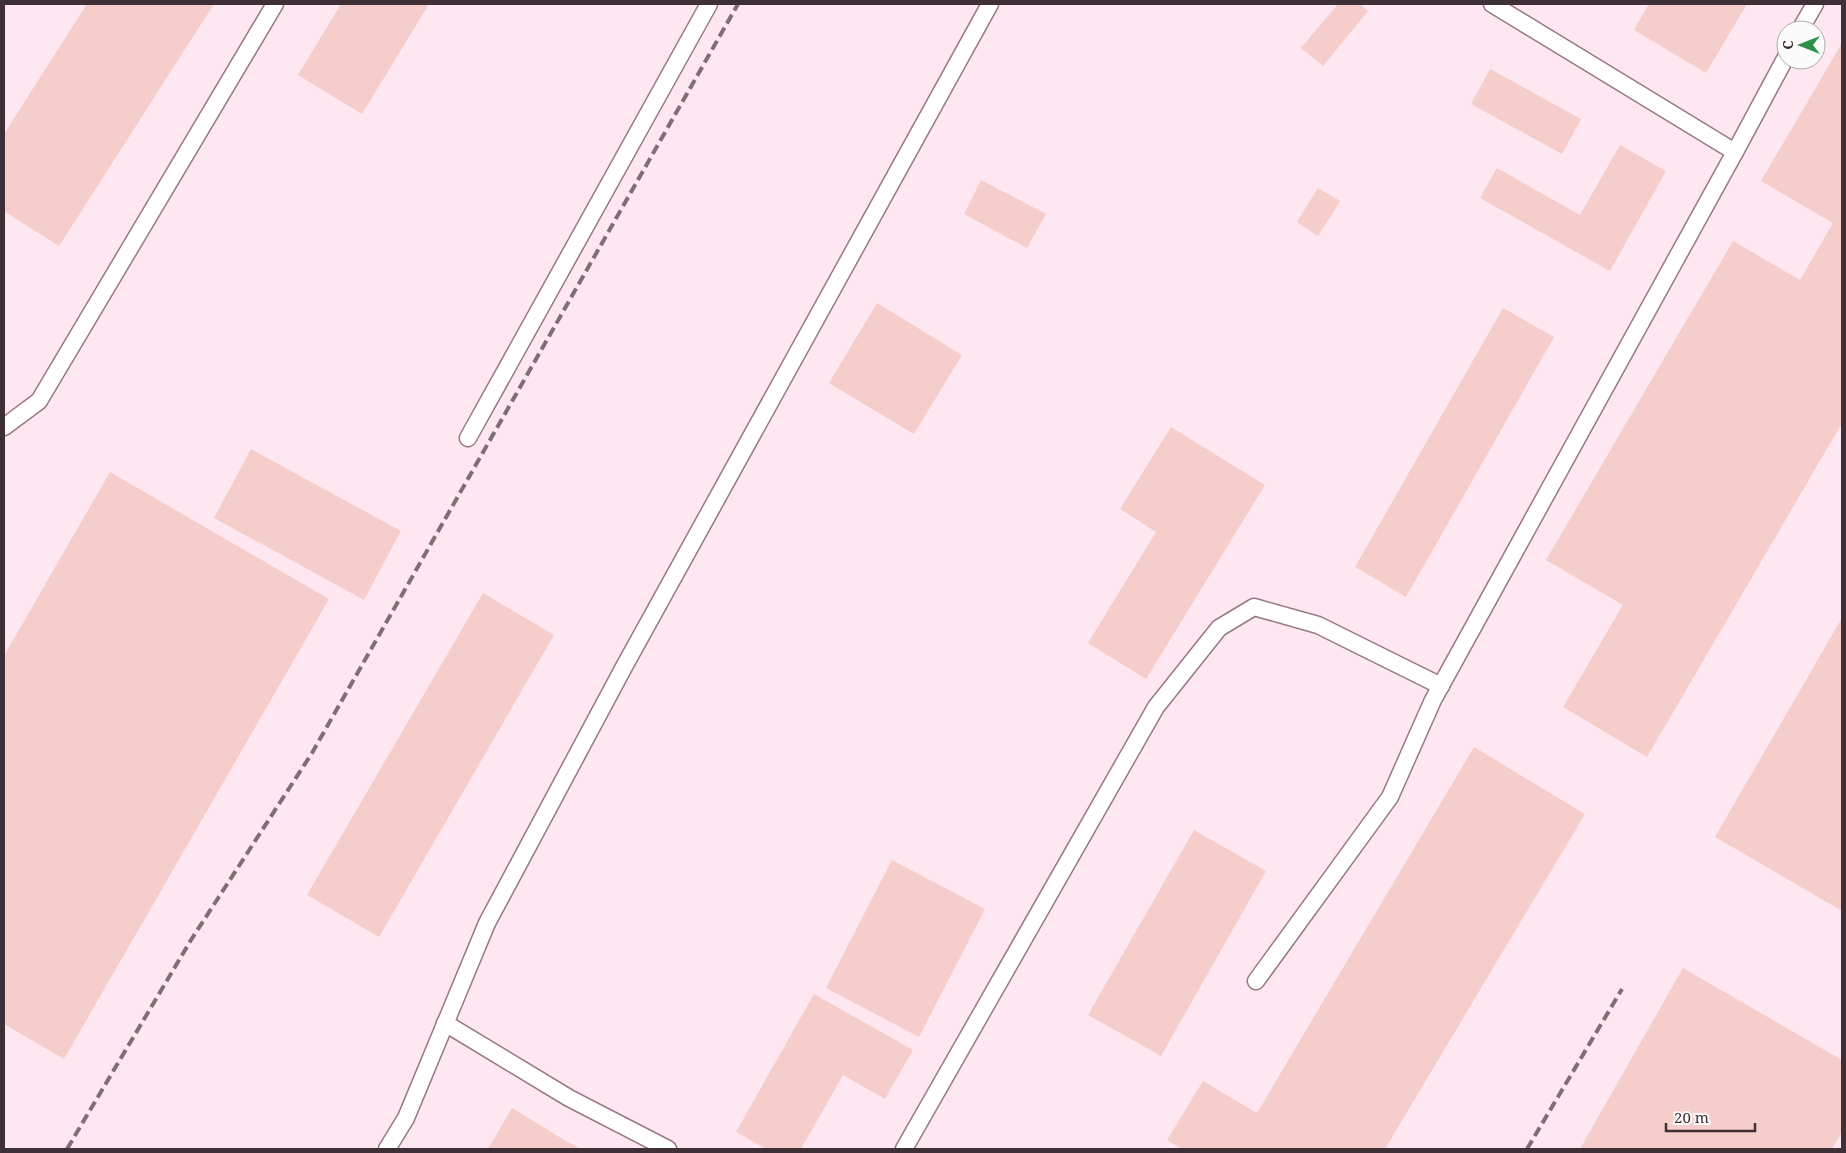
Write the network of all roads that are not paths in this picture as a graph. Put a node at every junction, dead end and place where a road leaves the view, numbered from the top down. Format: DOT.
graph roads {
  1 [pos="275,4"];
  2 [pos="709,4"];
  3 [pos="990,4"];
  4 [pos="1492,4"];
  5 [pos="1814,4"];
  6 [pos="1805,20"];
  7 [pos="1779,70"];
  8 [pos="1735,152"];
  9 [pos="4,427"];
  10 [pos="468,438"];
  11 [pos="1441,686"];
  12 [pos="1256,981"];
  13 [pos="445,1023"];
  14 [pos="388,1149"];
  15 [pos="668,1149"];
  16 [pos="904,1149"];
  1 -- 9 [label="lane"];
  2 -- 10 [label="lane"];
  3 -- 13 [label="lane"];
  4 -- 8 [label="lane"];
  5 -- 6 [label="lane"];
  7 -- 8 [label="lane"];
  8 -- 11 [label="lane"];
  11 -- 12 [label="lane"];
  11 -- 16 [label="lane"];
  13 -- 14 [label="lane"];
  13 -- 15 [label="lane"];
}
